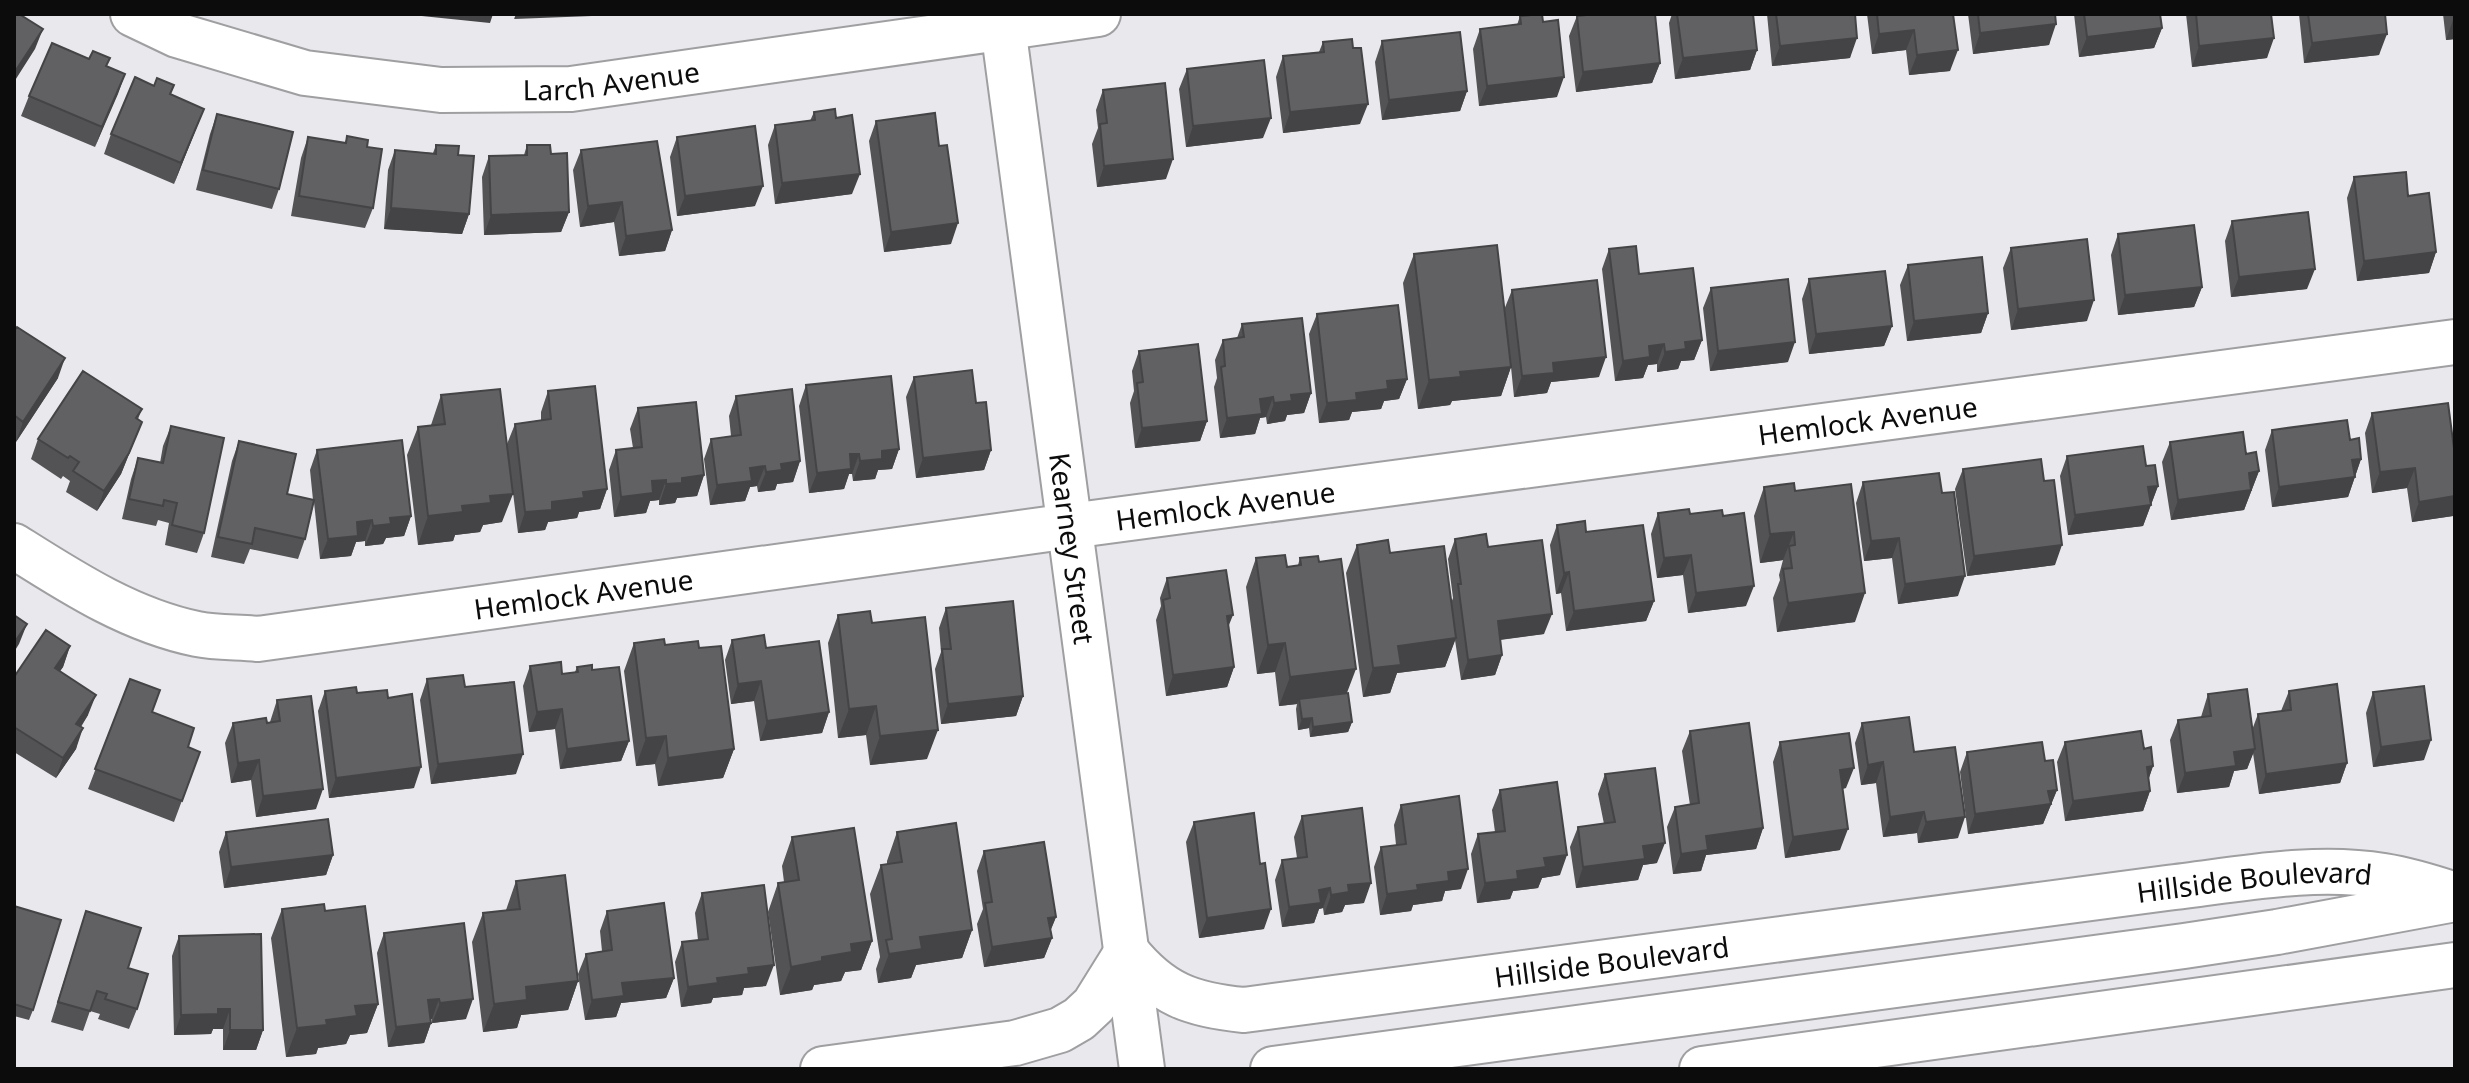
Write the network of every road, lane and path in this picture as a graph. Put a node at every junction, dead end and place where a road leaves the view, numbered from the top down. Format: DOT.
graph roads {
  1 [pos="133,14"];
  2 [pos="1098,14"];
  3 [pos="1003,27"];
  4 [pos="2455,342"];
  5 [pos="1070,526"];
  6 [pos="14,546"];
  7 [pos="2455,897"];
  8 [pos="1127,952"];
  9 [pos="2455,965"];
  10 [pos="823,1069"];
  11 [pos="1142,1069"];
  12 [pos="1273,1069"];
  13 [pos="1702,1069"];
  1 -- 3 [label="street, Larch Avenue"];
  2 -- 3 [label="street, Larch Avenue"];
  3 -- 5 [label="street, Kearney Street"];
  4 -- 5 [label="street, Hemlock Avenue"];
  5 -- 6 [label="street, Hemlock Avenue"];
  5 -- 8 [label="street, Kearney Street"];
  7 -- 8 [label="street, Hillside Boulevard"];
  7 -- 12 [label="street, Hillside Boulevard"];
  8 -- 10 [label="street"];
  8 -- 11 [label="street, Kearney Street"];
  9 -- 13 [label="street"];
}
